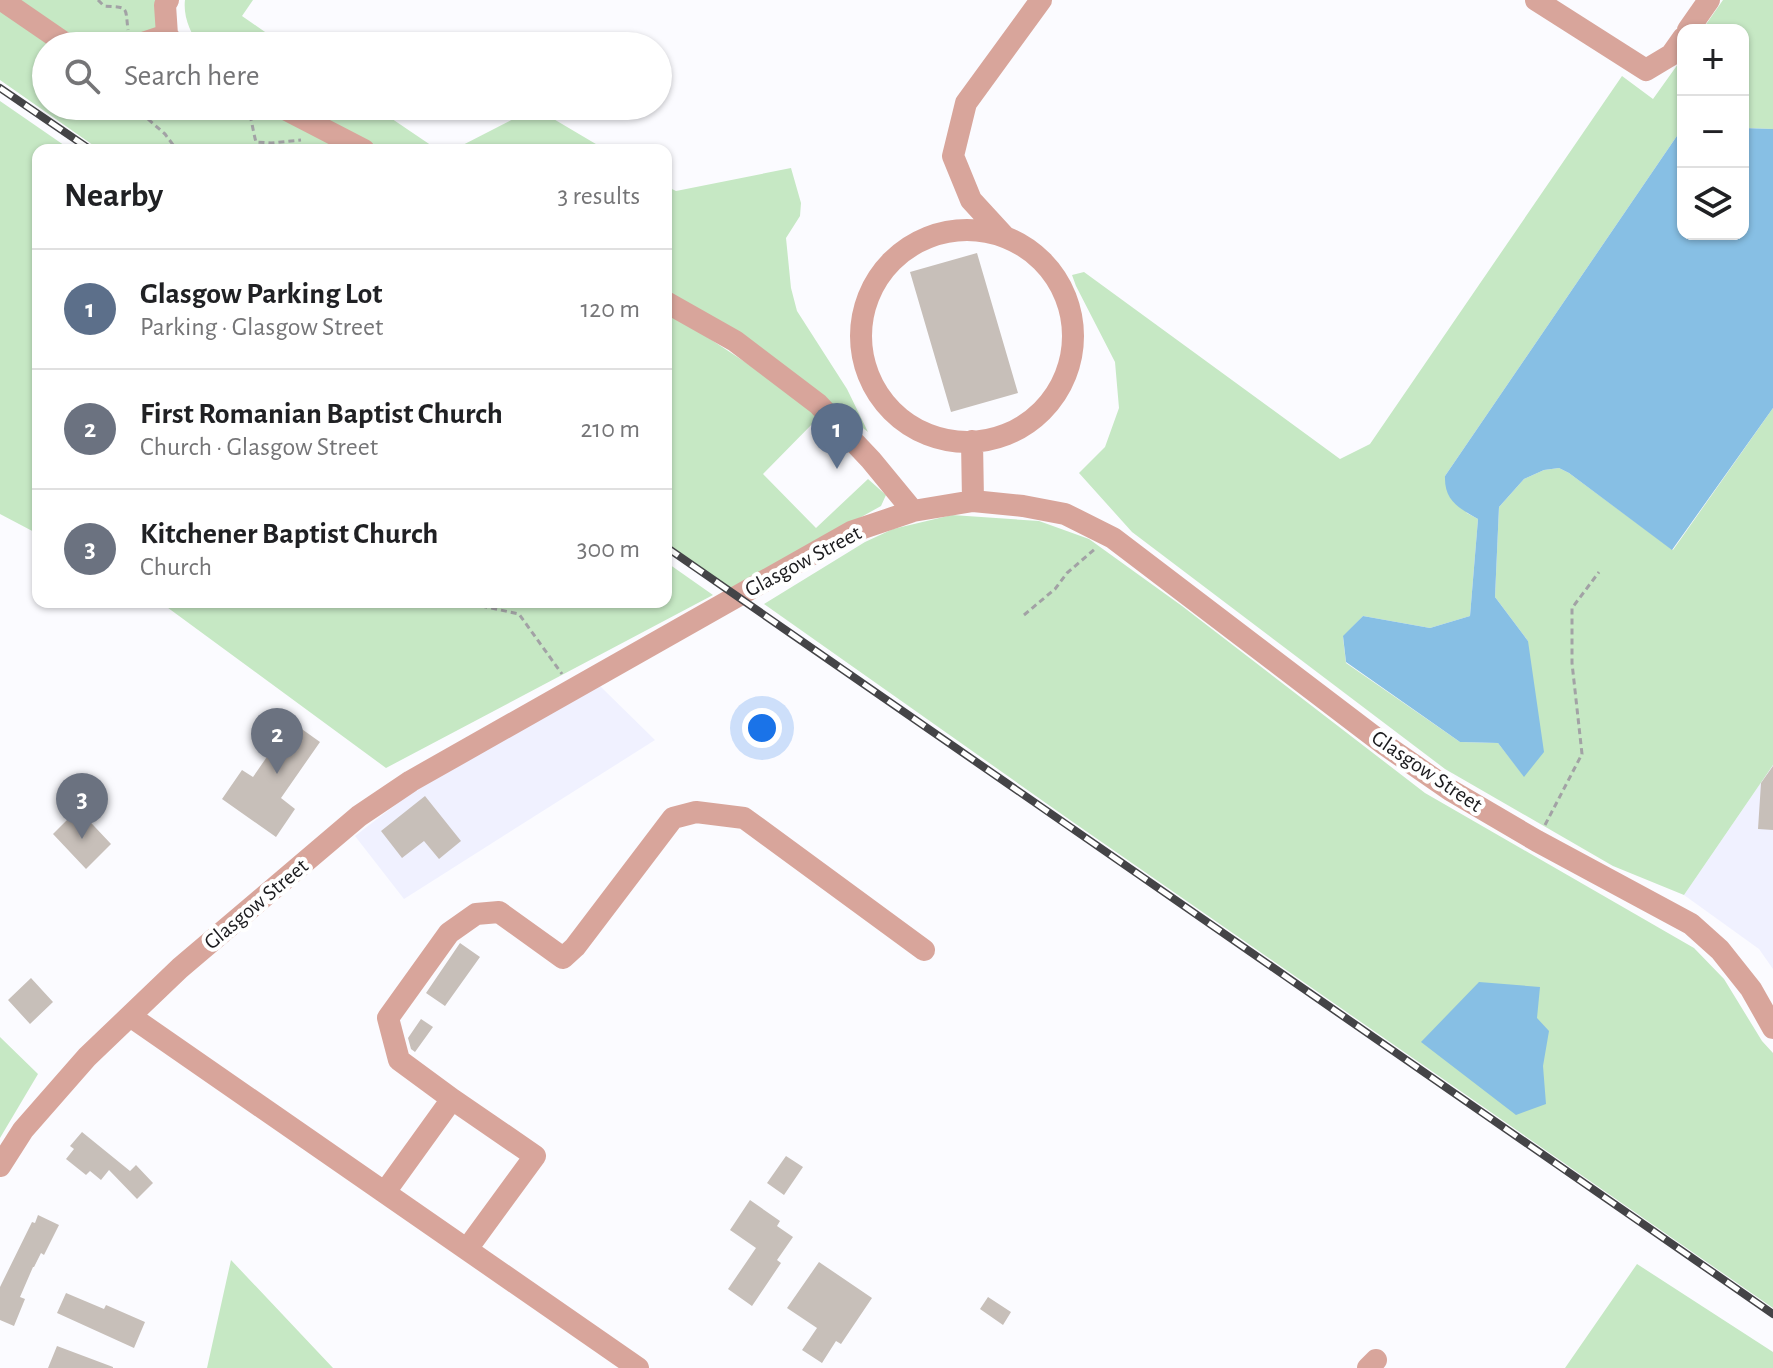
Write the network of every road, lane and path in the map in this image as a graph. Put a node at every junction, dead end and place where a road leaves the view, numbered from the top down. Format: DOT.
graph roads {
  1 [pos="2,0"];
  2 [pos="98,0"];
  3 [pos="168,0"];
  4 [pos="1041,0"];
  5 [pos="1536,0"];
  6 [pos="1709,0"];
  7 [pos="1692,24"];
  8 [pos="49,32"];
  9 [pos="129,32"];
  10 [pos="170,32"];
  11 [pos="1677,46"];
  12 [pos="149,120"];
  13 [pos="250,120"];
  14 [pos="306,120"];
  15 [pos="304,139"];
  16 [pos="172,144"];
  17 [pos="352,144"];
  18 [pos="1005,238"];
  19 [pos="672,305"];
  20 [pos="972,441"];
  21 [pos="973,501"];
  22 [pos="913,511"];
  23 [pos="1113,538"];
  24 [pos="1599,572"];
  25 [pos="491,608"];
  26 [pos="1024,615"];
  27 [pos="573,689"];
  28 [pos="1537,841"];
  29 [pos="924,950"];
  30 [pos="130,1016"];
  31 [pos="1773,1028"];
  32 [pos="452,1099"];
  33 [pos="0,1166"];
  34 [pos="385,1192"];
  35 [pos="467,1249"];
  36 [pos="638,1368"];
  1 -- 8 [label="street"];
  2 -- 9 [label="path"];
  3 -- 10 [label="street"];
  4 -- 18 [label="street"];
  5 -- 11 [label="street"];
  6 -- 7 [label="street"];
  12 -- 16 [label="path"];
  13 -- 15 [label="path"];
  14 -- 17 [label="street"];
  18 -- 20 [label="street"];
  18 -- 20 [label="street"];
  19 -- 22 [label="street"];
  20 -- 21 [label="street"];
  21 -- 22 [label="street, Glasgow Street"];
  21 -- 23 [label="street, Glasgow Street"];
  22 -- 27 [label="street, Glasgow Street"];
  23 -- 26 [label="path"];
  23 -- 28 [label="street, Glasgow Street"];
  24 -- 28 [label="path"];
  25 -- 27 [label="path"];
  27 -- 30 [label="street, Glasgow Street"];
  28 -- 31 [label="street, Glasgow Street"];
  29 -- 32 [label="street"];
  30 -- 33 [label="street, Glasgow Street"];
  30 -- 34 [label="street"];
  32 -- 34 [label="street"];
  32 -- 35 [label="street"];
  34 -- 35 [label="street"];
  35 -- 36 [label="street"];
}
